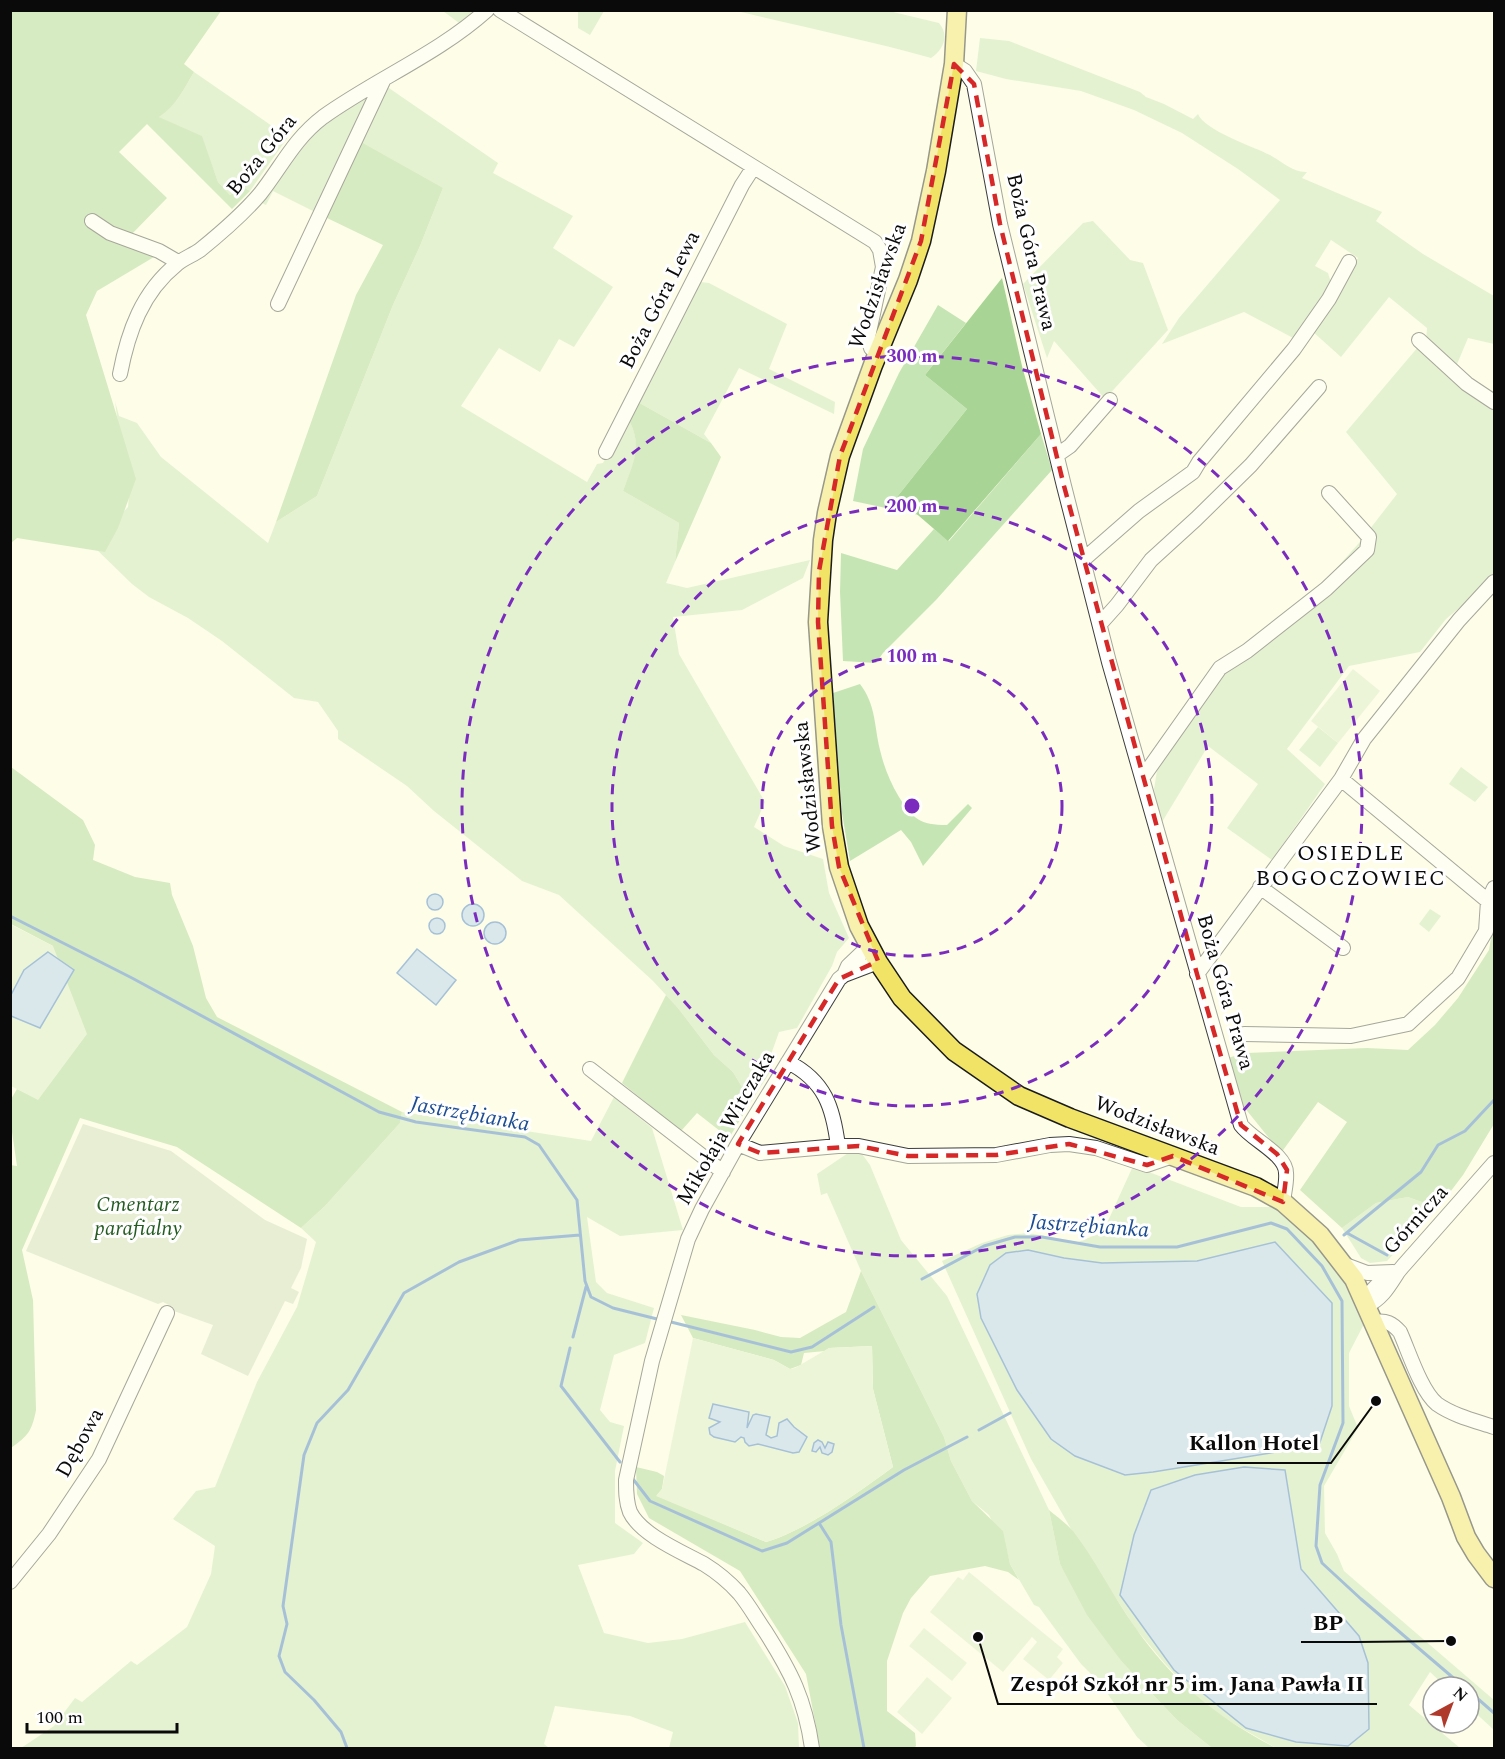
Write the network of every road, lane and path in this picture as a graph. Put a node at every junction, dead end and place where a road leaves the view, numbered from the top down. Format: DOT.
graph roads {
  1 [pos="487,10"];
  2 [pos="500,10"];
  3 [pos="957,10"];
  4 [pos="954,64"];
  5 [pos="383,81"];
  6 [pos="753,168"];
  7 [pos="92,221"];
  8 [pos="178,262"];
  9 [pos="1349,262"];
  10 [pos="278,304"];
  11 [pos="1419,340"];
  12 [pos="877,354"];
  13 [pos="120,374"];
  14 [pos="1319,387"];
  15 [pos="1110,400"];
  16 [pos="1494,402"];
  17 [pos="606,452"];
  18 [pos="1057,456"];
  19 [pos="1329,493"];
  20 [pos="1083,560"];
  21 [pos="1494,582"];
  22 [pos="1100,624"];
  23 [pos="1143,777"];
  24 [pos="1341,779"];
  25 [pos="1260,887"];
  26 [pos="1491,894"];
  27 [pos="1343,948"];
  28 [pos="873,954"];
  29 [pos="1197,974"];
  30 [pos="1244,1034"];
  31 [pos="788,1062"];
  32 [pos="590,1069"];
  33 [pos="738,1144"];
  34 [pos="838,1146"];
  35 [pos="1173,1156"];
  36 [pos="1494,1163"];
  37 [pos="723,1172"];
  38 [pos="1283,1202"];
  39 [pos="1343,1263"];
  40 [pos="1398,1272"];
  41 [pos="1368,1309"];
  42 [pos="167,1313"];
  43 [pos="1494,1427"];
  44 [pos="1451,1497"];
  45 [pos="1494,1562"];
  46 [pos="1494,1578"];
  47 [pos="10,1582"];
  48 [pos="812,1749"];
  1 -- 5 [label="street, Boża Góra"];
  2 -- 6 [label="street"];
  3 -- 4 [label="main road, Wodzisławska"];
  4 -- 12 [label="main road, Wodzisławska"];
  4 -- 18 [label="street, Boża Góra Prawa"];
  5 -- 8 [label="street, Boża Góra"];
  5 -- 10 [label="street"];
  6 -- 12 [label="street"];
  6 -- 17 [label="street, Boża Góra Lewa"];
  7 -- 8 [label="street"];
  8 -- 13 [label="street, Boża Góra"];
  9 -- 20 [label="street"];
  11 -- 16 [label="street"];
  12 -- 28 [label="main road, Wodzisławska"];
  14 -- 22 [label="street"];
  15 -- 18 [label="street"];
  18 -- 20 [label="street, Boża Góra Prawa"];
  19 -- 23 [label="street"];
  20 -- 22 [label="street, Boża Góra Prawa"];
  21 -- 24 [label="street"];
  22 -- 23 [label="street, Boża Góra Prawa"];
  23 -- 29 [label="street, Boża Góra Prawa"];
  24 -- 25 [label="street"];
  24 -- 26 [label="street"];
  25 -- 27 [label="street"];
  25 -- 29 [label="street"];
  26 -- 30 [label="street"];
  28 -- 31 [label="street, Mikołaja Witczaka"];
  28 -- 35 [label="main road, Wodzisławska"];
  29 -- 38 [label="street, Boża Góra Prawa"];
  31 -- 33 [label="street, Mikołaja Witczaka"];
  31 -- 34 [label="street"];
  32 -- 37 [label="street"];
  33 -- 34 [label="street"];
  33 -- 37 [label="street, Mikołaja Witczaka"];
  34 -- 35 [label="street"];
  35 -- 38 [label="main road, Wodzisławska"];
  36 -- 40 [label="street, Górnicza"];
  37 -- 48 [label="street, Mikołaja Witczaka"];
  38 -- 39 [label="main road, Wodzisławska"];
  39 -- 40 [label="street"];
  39 -- 41 [label="main road, Wodzisławska"];
  40 -- 41 [label="street, Górnicza"];
  41 -- 43 [label="street"];
  41 -- 44 [label="main road, Wodzisławska"];
  42 -- 47 [label="street, Dębowa"];
  44 -- 45 [label="main road, Wodzisławska"];
  44 -- 46 [label="main road, Wodzisławska"];
}
